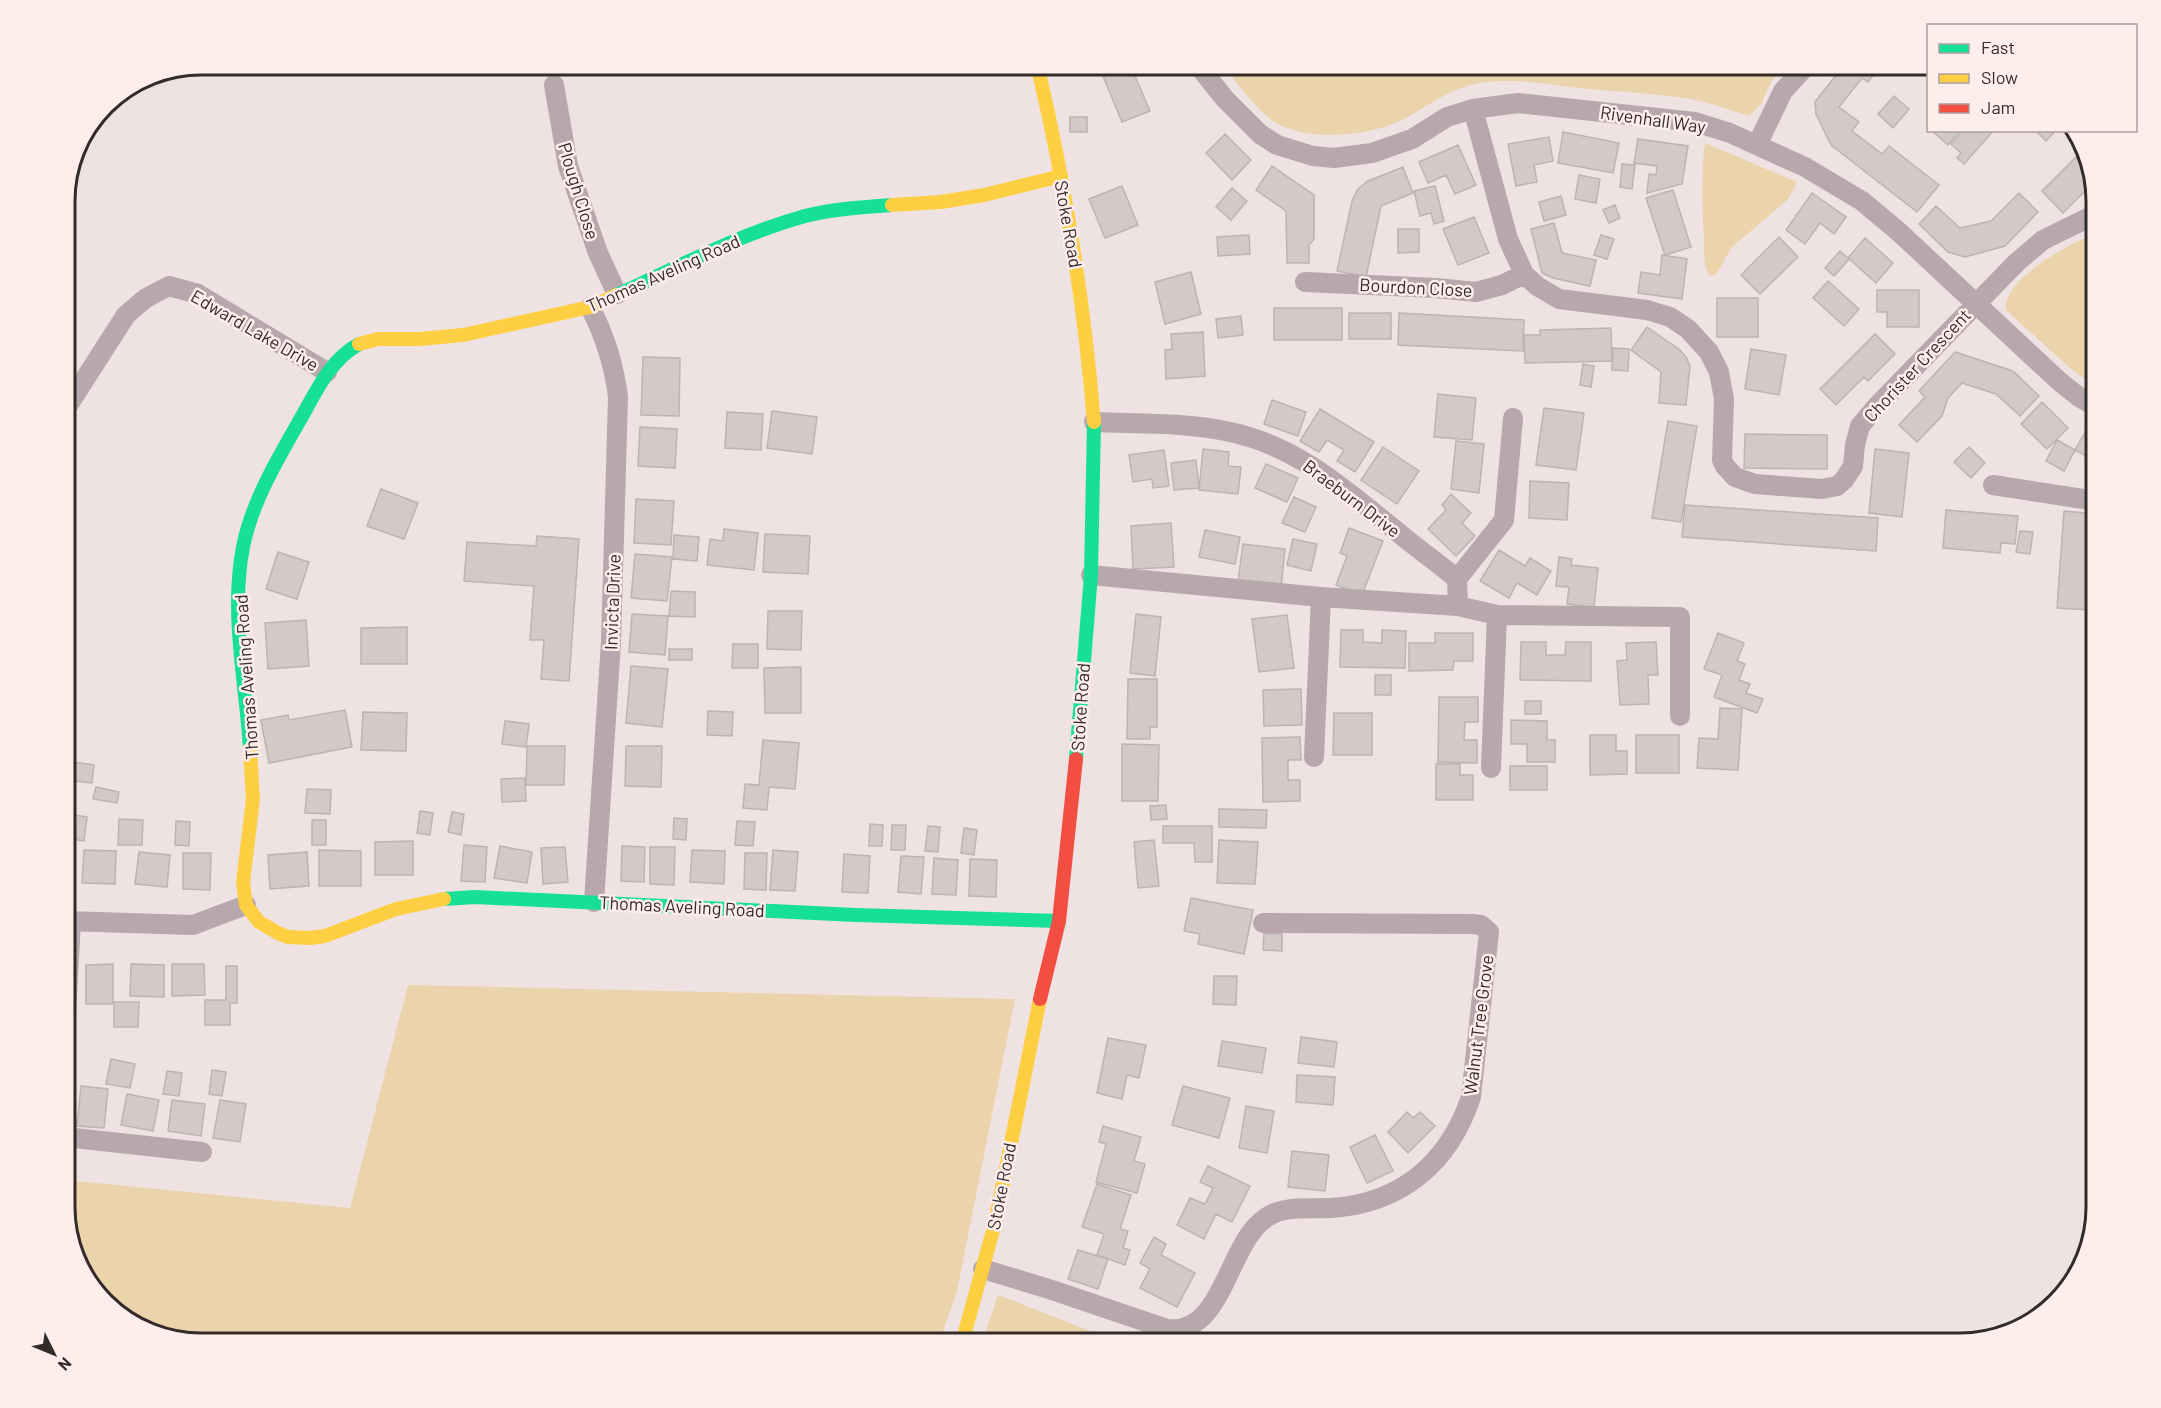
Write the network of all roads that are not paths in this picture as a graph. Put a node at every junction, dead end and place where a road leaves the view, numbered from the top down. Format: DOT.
graph roads {
  1 [pos="1040,75"];
  2 [pos="1206,75"];
  3 [pos="1798,75"];
  4 [pos="554,85"];
  5 [pos="1473,109"];
  6 [pos="1757,146"];
  7 [pos="1061,176"];
  8 [pos="2086,219"];
  9 [pos="1524,274"];
  10 [pos="1305,282"];
  11 [pos="617,294"];
  12 [pos="1976,303"];
  13 [pos="590,307"];
  14 [pos="327,372"];
  15 [pos="75,394"];
  16 [pos="2086,401"];
  17 [pos="1513,418"];
  18 [pos="1094,422"];
  19 [pos="1993,485"];
  20 [pos="2086,499"];
  21 [pos="1090,575"];
  22 [pos="1457,579"];
  23 [pos="1321,597"];
  24 [pos="1458,606"];
  25 [pos="1497,615"];
  26 [pos="1680,716"];
  27 [pos="1314,757"];
  28 [pos="1491,768"];
  29 [pos="594,902"];
  30 [pos="246,904"];
  31 [pos="75,921"];
  32 [pos="1059,921"];
  33 [pos="1263,923"];
  34 [pos="75,1138"];
  35 [pos="202,1152"];
  36 [pos="983,1269"];
  37 [pos="965,1333"];
  1 -- 7 [label="street, Stoke Road"];
  2 -- 5 [label="street, Rivenhall Way"];
  3 -- 6 [label="street"];
  4 -- 11 [label="street, Plough Close"];
  5 -- 6 [label="street, Rivenhall Way"];
  5 -- 9 [label="street, Chorister Crescent"];
  6 -- 12 [label="street, Rivenhall Way"];
  7 -- 11 [label="street, Thomas Aveling Road"];
  7 -- 18 [label="street, Stoke Road"];
  8 -- 12 [label="street, Chorister Crescent"];
  9 -- 10 [label="street, Bourdon Close"];
  9 -- 12 [label="street, Chorister Crescent"];
  11 -- 13 [label="street, Thomas Aveling Road"];
  12 -- 16 [label="street, Rivenhall Way"];
  13 -- 14 [label="street, Thomas Aveling Road"];
  13 -- 29 [label="street, Invicta Drive"];
  14 -- 15 [label="street, Edward Lake Drive"];
  14 -- 30 [label="street, Thomas Aveling Road"];
  17 -- 22 [label="street"];
  18 -- 21 [label="street, Stoke Road"];
  18 -- 22 [label="street, Braeburn Drive"];
  19 -- 20 [label="street"];
  21 -- 23 [label="street"];
  21 -- 32 [label="street, Stoke Road"];
  22 -- 24 [label="street"];
  23 -- 24 [label="street"];
  23 -- 27 [label="street"];
  24 -- 25 [label="street"];
  25 -- 26 [label="street"];
  25 -- 28 [label="street"];
  29 -- 30 [label="street, Thomas Aveling Road"];
  29 -- 32 [label="street, Thomas Aveling Road"];
  30 -- 31 [label="street"];
  32 -- 36 [label="street, Stoke Road"];
  33 -- 36 [label="street, Walnut Tree Grove"];
  34 -- 35 [label="street"];
  36 -- 37 [label="street, Stoke Road"];
}
